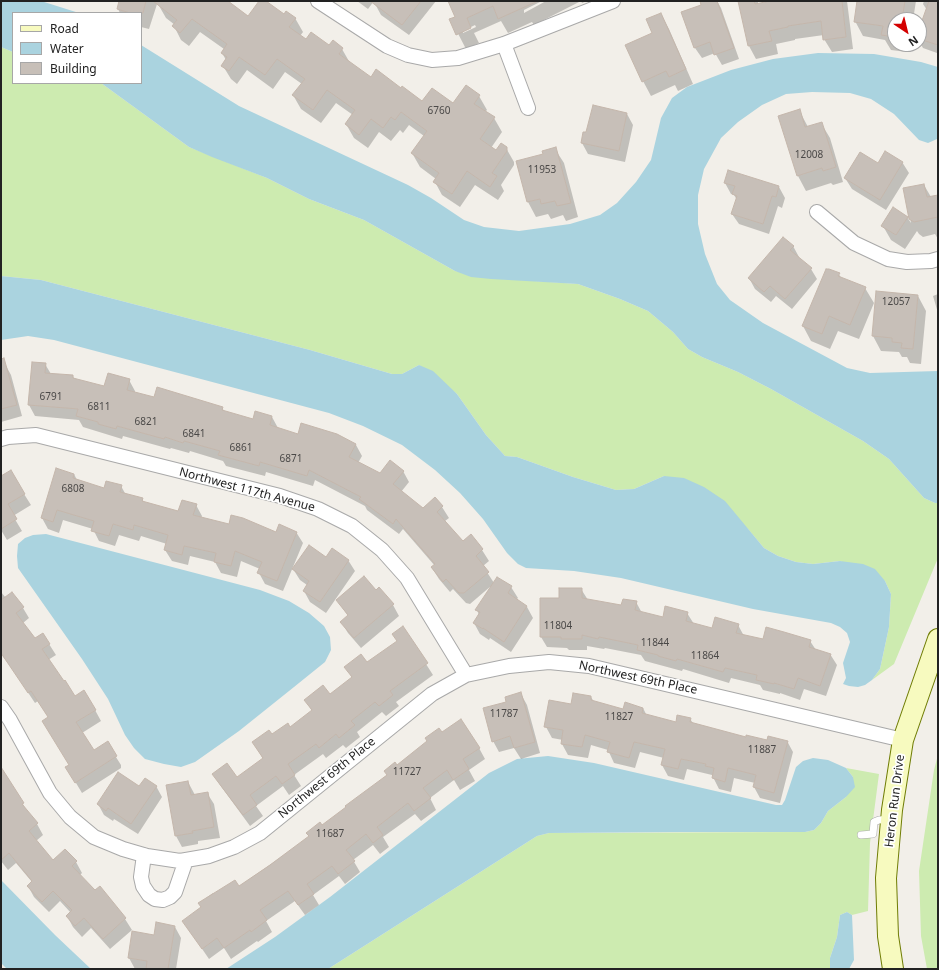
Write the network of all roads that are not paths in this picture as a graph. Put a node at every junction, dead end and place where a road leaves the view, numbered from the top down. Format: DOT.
graph roads {
  1 [pos="318,1"];
  2 [pos="613,1"];
  3 [pos="504,44"];
  4 [pos="528,108"];
  5 [pos="817,212"];
  6 [pos="938,259"];
  7 [pos="1,439"];
  8 [pos="938,639"];
  9 [pos="466,675"];
  10 [pos="1,706"];
  11 [pos="904,740"];
  12 [pos="891,818"];
  13 [pos="861,835"];
  14 [pos="144,856"];
  15 [pos="186,860"];
  16 [pos="894,969"];
  1 -- 3 [label="street"];
  2 -- 3 [label="street"];
  3 -- 4 [label="street"];
  5 -- 6 [label="street"];
  7 -- 9 [label="street, Northwest 117th Avenue"];
  8 -- 11 [label="street, Heron Run Drive"];
  9 -- 11 [label="street, Northwest 69th Place"];
  9 -- 15 [label="street, Northwest 69th Place"];
  10 -- 14 [label="street, Northwest 69th Place"];
  11 -- 12 [label="street, Heron Run Drive"];
  12 -- 13 [label="lane"];
  12 -- 16 [label="street, Heron Run Drive"];
  14 -- 15 [label="street, Northwest 69th Place"];
  14 -- 15 [label="street"];
}
